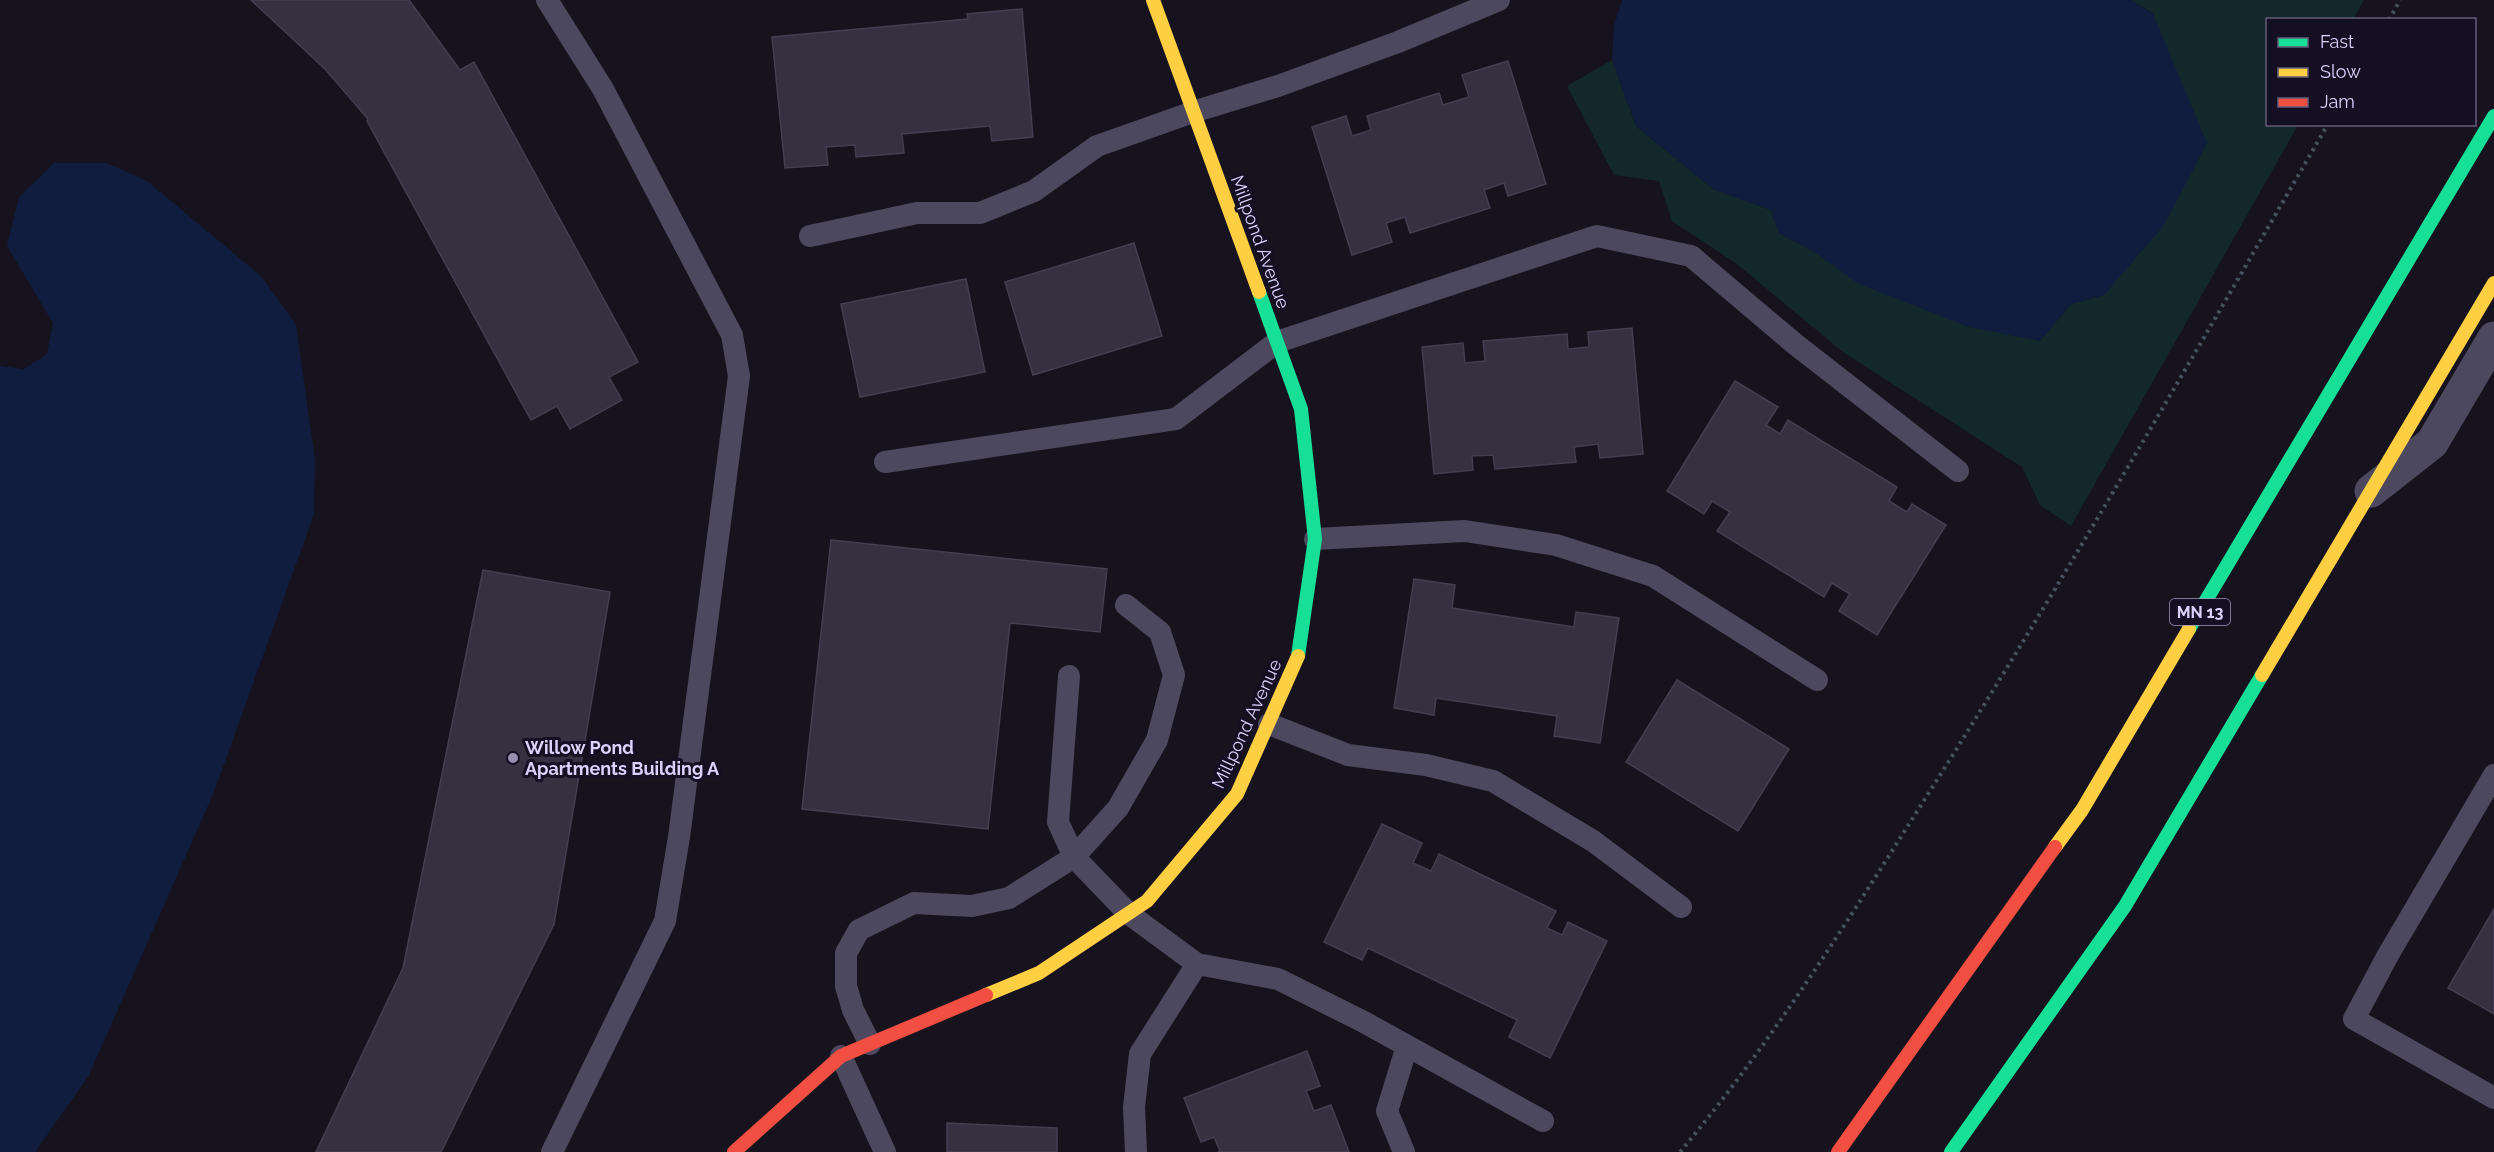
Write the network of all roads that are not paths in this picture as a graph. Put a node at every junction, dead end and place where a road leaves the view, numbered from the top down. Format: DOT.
graph roads {
  1 [pos="547,0"];
  2 [pos="1153,0"];
  3 [pos="1499,0"];
  4 [pos="1193,112"];
  5 [pos="2494,116"];
  6 [pos="810,236"];
  7 [pos="2494,283"];
  8 [pos="2494,338"];
  9 [pos="1277,342"];
  10 [pos="885,462"];
  11 [pos="1958,471"];
  12 [pos="2370,492"];
  13 [pos="1315,539"];
  14 [pos="1126,605"];
  15 [pos="1069,676"];
  16 [pos="1817,680"];
  17 [pos="1269,724"];
  18 [pos="2494,775"];
  19 [pos="1074,857"];
  20 [pos="1681,907"];
  21 [pos="1129,914"];
  22 [pos="1197,964"];
  23 [pos="870,1044"];
  24 [pos="1407,1046"];
  25 [pos="841,1056"];
  26 [pos="2494,1098"];
  27 [pos="1543,1121"];
  28 [pos="552,1152"];
  29 [pos="734,1152"];
  30 [pos="885,1152"];
  31 [pos="1136,1152"];
  32 [pos="1404,1152"];
  33 [pos="1838,1152"];
  34 [pos="1951,1152"];
  1 -- 28 [label="lane"];
  2 -- 4 [label="main road, Millpond Avenue"];
  3 -- 4 [label="lane"];
  4 -- 6 [label="lane"];
  4 -- 9 [label="main road, Millpond Avenue"];
  5 -- 33 [label="main road, MN 13"];
  7 -- 12 [label="main road"];
  8 -- 12 [label="street"];
  9 -- 10 [label="lane"];
  9 -- 11 [label="lane"];
  9 -- 13 [label="main road, Millpond Avenue"];
  12 -- 34 [label="main road"];
  13 -- 16 [label="lane"];
  13 -- 17 [label="main road, Millpond Avenue"];
  14 -- 19 [label="lane"];
  15 -- 19 [label="lane"];
  17 -- 20 [label="lane"];
  17 -- 21 [label="main road, Millpond Avenue"];
  18 -- 26 [label="lane"];
  19 -- 21 [label="lane"];
  19 -- 23 [label="lane"];
  21 -- 22 [label="lane"];
  21 -- 23 [label="main road, Millpond Avenue"];
  22 -- 24 [label="lane"];
  22 -- 31 [label="lane"];
  23 -- 25 [label="main road, Millpond Avenue"];
  24 -- 27 [label="lane"];
  24 -- 32 [label="lane"];
  25 -- 29 [label="main road, Millpond Avenue"];
  25 -- 30 [label="lane"];
}
